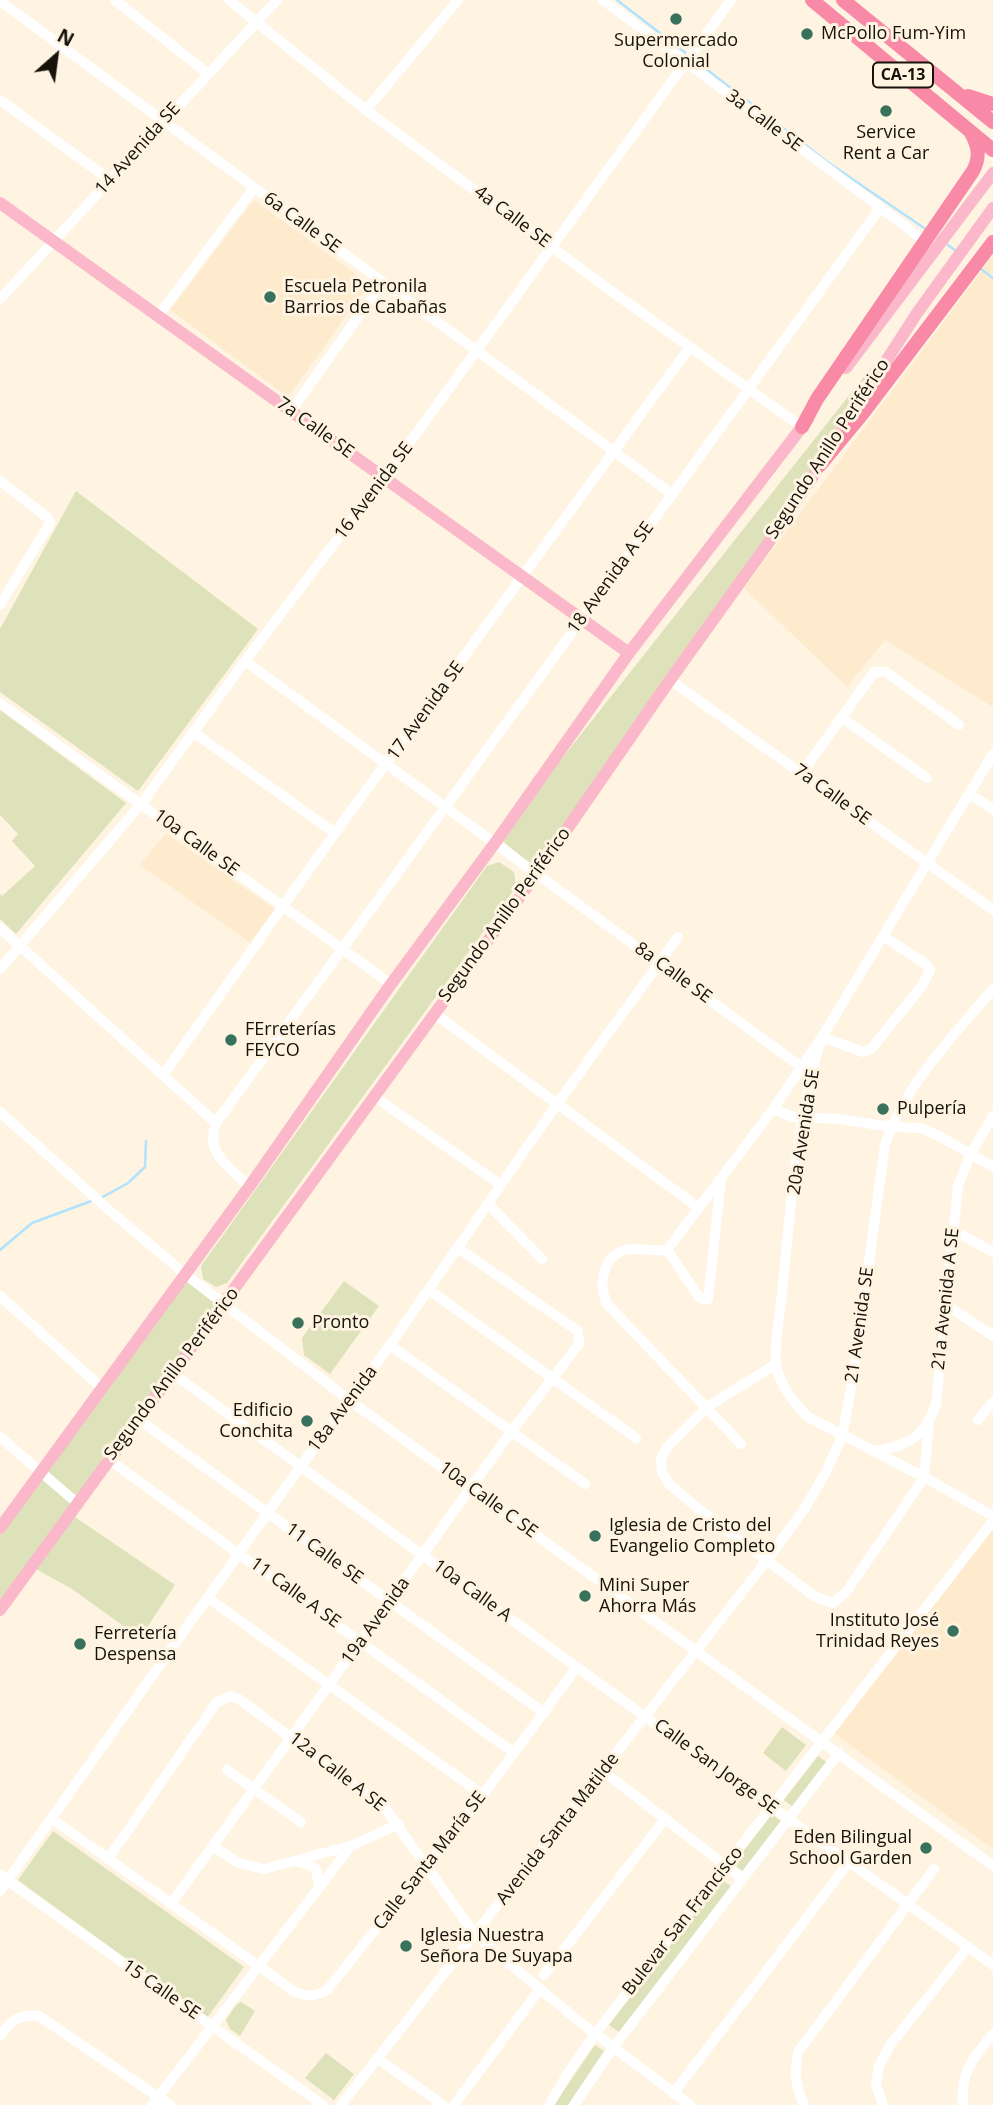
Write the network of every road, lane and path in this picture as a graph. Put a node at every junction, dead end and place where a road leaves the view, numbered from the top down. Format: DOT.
graph roads {
  1 [pos="115,0"];
  2 [pos="229,0"];
  3 [pos="277,0"];
  4 [pos="458,0"];
  5 [pos="603,0"];
  6 [pos="732,0"];
  7 [pos="812,0"];
  8 [pos="843,0"];
  9 [pos="2,2"];
  10 [pos="257,22"];
  11 [pos="686,63"];
  12 [pos="207,73"];
  13 [pos="956,91"];
  14 [pos="0,100"];
  15 [pos="993,104"];
  16 [pos="366,110"];
  17 [pos="163,121"];
  18 [pos="993,122"];
  19 [pos="970,131"];
  20 [pos="993,150"];
  21 [pos="993,173"];
  22 [pos="110,180"];
  23 [pos="254,188"];
  24 [pos="0,204"];
  25 [pos="880,208"];
  26 [pos="993,208"];
  27 [pos="53,241"];
  28 [pos="925,242"];
  29 [pos="993,242"];
  30 [pos="552,247"];
  31 [pos="383,282"];
  32 [pos="0,299"];
  33 [pos="159,316"];
  34 [pos="690,347"];
  35 [pos="477,351"];
  36 [pos="749,389"];
  37 [pos="291,411"];
  38 [pos="802,427"];
  39 [pos="614,452"];
  40 [pos="820,465"];
  41 [pos="384,478"];
  42 [pos="0,481"];
  43 [pos="672,494"];
  44 [pos="523,577"];
  45 [pos="3,593"];
  46 [pos="0,605"];
  47 [pos="581,618"];
  48 [pos="629,653"];
  49 [pos="245,661"];
  50 [pos="670,680"];
  51 [pos="0,703"];
  52 [pos="842,718"];
  53 [pos="959,725"];
  54 [pos="193,732"];
  55 [pos="993,754"];
  56 [pos="387,764"];
  57 [pos="802,773"];
  58 [pos="927,778"];
  59 [pos="969,794"];
  60 [pos="142,803"];
  61 [pos="444,806"];
  62 [pos="993,809"];
  63 [pos="335,833"];
  64 [pos="495,843"];
  65 [pos="927,863"];
  66 [pos="536,873"];
  67 [pos="283,906"];
  68 [pos="993,910"];
  69 [pos="0,928"];
  70 [pos="883,936"];
  71 [pos="678,937"];
  72 [pos="20,946"];
  73 [pos="342,948"];
  74 [pos="659,963"];
  75 [pos="0,969"];
  76 [pos="391,984"];
  77 [pos="993,989"];
  78 [pos="435,1014"];
  79 [pos="822,1037"];
  80 [pos="806,1070"];
  81 [pos="163,1075"];
  82 [pos="375,1097"];
  83 [pos="557,1104"];
  84 [pos="773,1109"];
  85 [pos="0,1112"];
  86 [pos="993,1116"];
  87 [pos="803,1118"];
  88 [pos="216,1123"];
  89 [pos="891,1127"];
  90 [pos="971,1153"];
  91 [pos="993,1167"];
  92 [pos="722,1177"];
  93 [pos="501,1185"];
  94 [pos="249,1187"];
  95 [pos="489,1205"];
  96 [pos="699,1208"];
  97 [pos="953,1230"];
  98 [pos="458,1248"];
  99 [pos="667,1250"];
  100 [pos="993,1252"];
  101 [pos="542,1259"];
  102 [pos="185,1274"];
  103 [pos="429,1290"];
  104 [pos="0,1296"];
  105 [pos="224,1304"];
  106 [pos="945,1304"];
  107 [pos="993,1336"];
  108 [pos="390,1345"];
  109 [pos="776,1364"];
  110 [pos="172,1373"];
  111 [pos="553,1378"];
  112 [pos="102,1388"];
  113 [pos="349,1400"];
  114 [pos="993,1402"];
  115 [pos="707,1407"];
  116 [pos="138,1419"];
  117 [pos="978,1420"];
  118 [pos="929,1424"];
  119 [pos="511,1432"];
  120 [pos="842,1436"];
  121 [pos="0,1437"];
  122 [pos="636,1438"];
  123 [pos="741,1444"];
  124 [pos="872,1451"];
  125 [pos="108,1459"];
  126 [pos="300,1467"];
  127 [pos="40,1473"];
  128 [pos="924,1477"];
  129 [pos="585,1484"];
  130 [pos="471,1489"];
  131 [pos="77,1503"];
  132 [pos="268,1514"];
  133 [pos="993,1518"];
  134 [pos="0,1528"];
  135 [pos="239,1553"];
  136 [pos="424,1556"];
  137 [pos="768,1559"];
  138 [pos="208,1598"];
  139 [pos="390,1602"];
  140 [pos="0,1610"];
  141 [pos="361,1641"];
  142 [pos="696,1651"];
  143 [pos="577,1667"];
  144 [pos="329,1686"];
  145 [pos="544,1713"];
  146 [pos="644,1716"];
  147 [pos="292,1737"];
  148 [pos="823,1741"];
  149 [pos="514,1753"];
  150 [pos="839,1753"];
  151 [pos="227,1770"];
  152 [pos="603,1771"];
  153 [pos="254,1789"];
  154 [pos="483,1795"];
  155 [pos="772,1807"];
  156 [pos="51,1818"];
  157 [pos="666,1819"];
  158 [pos="789,1819"];
  159 [pos="301,1822"];
  160 [pos="399,1825"];
  161 [pos="213,1846"];
  162 [pos="351,1846"];
  163 [pos="108,1859"];
  164 [pos="298,1862"];
  165 [pos="849,1862"];
  166 [pos="428,1866"];
  167 [pos="726,1866"];
  168 [pos="993,1866"];
  169 [pos="934,1869"];
  170 [pos="4,1878"];
  171 [pos="743,1879"];
  172 [pos="319,1887"];
  173 [pos="0,1891"];
  174 [pos="171,1903"];
  175 [pos="908,1904"];
  176 [pos="475,1935"];
  177 [pos="968,1947"];
  178 [pos="993,1965"];
  179 [pos="258,1968"];
  180 [pos="544,1975"];
  181 [pos="540,1989"];
  182 [pos="211,2026"];
  183 [pos="595,2034"];
  184 [pos="993,2034"];
  185 [pos="0,2036"];
  186 [pos="613,2048"];
  187 [pos="377,2058"];
  188 [pos="673,2094"];
  189 [pos="155,2101"];
  190 [pos="170,2105"];
  191 [pos="323,2105"];
  192 [pos="341,2105"];
  193 [pos="443,2105"];
  194 [pos="454,2105"];
  195 [pos="549,2105"];
  196 [pos="574,2105"];
  197 [pos="690,2105"];
  198 [pos="804,2105"];
  199 [pos="883,2105"];
  200 [pos="963,2105"];
  1 -- 12 [label="street"];
  2 -- 10 [label="street, 4a Calle SE"];
  3 -- 10 [label="street, 14 Avenida SE"];
  4 -- 16 [label="street"];
  5 -- 11 [label="street, 3a Calle SE"];
  6 -- 11 [label="street, 16 Avenida SE"];
  7 -- 19 [label="highway, CA-13"];
  8 -- 13 [label="highway, CA-13"];
  9 -- 17 [label="street, 6a Calle SE"];
  10 -- 12 [label="street, 14 Avenida SE"];
  10 -- 16 [label="street, 4a Calle SE"];
  11 -- 25 [label="street, 3a Calle SE"];
  11 -- 30 [label="street, 16 Avenida SE"];
  12 -- 17 [label="street, 14 Avenida SE"];
  13 -- 15 [label="highway"];
  13 -- 18 [label="highway, CA-13"];
  14 -- 22 [label="street"];
  16 -- 30 [label="street, 4a Calle SE"];
  17 -- 22 [label="street, 14 Avenida SE"];
  17 -- 23 [label="street, 6a Calle SE"];
  19 -- 20 [label="highway, CA-13"];
  19 -- 28 [label="highway"];
  21 -- 38 [label="main road, Segundo Anillo Periférico"];
  22 -- 27 [label="street, 14 Avenida SE"];
  23 -- 31 [label="street, 6a Calle SE"];
  23 -- 33 [label="street"];
  24 -- 27 [label="main road, 7a Calle SE"];
  25 -- 28 [label="street, 3a Calle SE"];
  25 -- 36 [label="street, 18 Avenida A SE"];
  26 -- 40 [label="main road, Segundo Anillo Periférico"];
  27 -- 32 [label="street, 14 Avenida SE"];
  27 -- 33 [label="main road, 7a Calle SE"];
  28 -- 38 [label="highway"];
  29 -- 40 [label="highway"];
  30 -- 34 [label="street, 4a Calle SE"];
  30 -- 35 [label="street, 16 Avenida SE"];
  31 -- 35 [label="street, 6a Calle SE"];
  31 -- 37 [label="street"];
  33 -- 37 [label="main road, 7a Calle SE"];
  34 -- 36 [label="street, 4a Calle SE"];
  34 -- 39 [label="street, 17 Avenida SE"];
  35 -- 39 [label="street, 6a Calle SE"];
  35 -- 41 [label="street, 16 Avenida SE"];
  36 -- 38 [label="street, 4a Calle SE"];
  36 -- 43 [label="street, 18 Avenida A SE"];
  37 -- 41 [label="main road, 7a Calle SE"];
  38 -- 48 [label="main road, Segundo Anillo Periférico"];
  39 -- 43 [label="street, 6a Calle SE"];
  39 -- 44 [label="street, 17 Avenida SE"];
  40 -- 50 [label="main road, Segundo Anillo Periférico"];
  41 -- 44 [label="main road, 7a Calle SE"];
  41 -- 49 [label="street, 16 Avenida SE"];
  42 -- 45 [label="street"];
  43 -- 47 [label="street, 18 Avenida A SE"];
  44 -- 47 [label="main road, 7a Calle SE"];
  44 -- 56 [label="street, 17 Avenida SE"];
  45 -- 46 [label="street"];
  47 -- 48 [label="main road, 7a Calle SE"];
  47 -- 61 [label="street, 18 Avenida A SE"];
  48 -- 64 [label="main road, Segundo Anillo Periférico"];
  49 -- 54 [label="street, 16 Avenida SE"];
  49 -- 56 [label="street"];
  50 -- 57 [label="street, 7a Calle SE"];
  50 -- 66 [label="main road, Segundo Anillo Periférico"];
  51 -- 60 [label="street, 10a Calle SE"];
  52 -- 53 [label="street"];
  52 -- 57 [label="street"];
  52 -- 58 [label="street"];
  54 -- 60 [label="street, 16 Avenida SE"];
  54 -- 63 [label="street"];
  55 -- 59 [label="street, 20a Avenida SE"];
  56 -- 61 [label="street"];
  56 -- 63 [label="street, 17 Avenida SE"];
  57 -- 65 [label="street, 7a Calle SE"];
  59 -- 62 [label="street"];
  59 -- 65 [label="street, 20a Avenida SE"];
  60 -- 67 [label="street, 10a Calle SE"];
  60 -- 72 [label="street, 16 Avenida SE"];
  61 -- 64 [label="street"];
  61 -- 73 [label="street, 18 Avenida A SE"];
  63 -- 67 [label="street, 17 Avenida SE"];
  64 -- 66 [label="street, 8a Calle SE"];
  64 -- 76 [label="main road, Segundo Anillo Periférico"];
  65 -- 68 [label="street, 7a Calle SE"];
  65 -- 70 [label="street, 20a Avenida SE"];
  66 -- 74 [label="street, 8a Calle SE"];
  66 -- 78 [label="main road, Segundo Anillo Periférico"];
  67 -- 73 [label="street, 10a Calle SE"];
  67 -- 81 [label="street, 17 Avenida SE"];
  69 -- 72 [label="street"];
  70 -- 79 [label="street, 20a Avenida SE"];
  70 -- 79 [label="street"];
  71 -- 74 [label="street, 18a Avenida"];
  72 -- 75 [label="street, 16 Avenida SE"];
  72 -- 81 [label="street"];
  73 -- 76 [label="street, 10a Calle SE"];
  73 -- 88 [label="street, 18 Avenida A SE"];
  74 -- 80 [label="street, 8a Calle SE"];
  74 -- 83 [label="street, 18a Avenida"];
  76 -- 94 [label="main road, Segundo Anillo Periférico"];
  77 -- 89 [label="street, 21 Avenida SE"];
  78 -- 82 [label="main road, Segundo Anillo Periférico"];
  78 -- 83 [label="street"];
  79 -- 80 [label="street, 20a Avenida SE"];
  80 -- 84 [label="street"];
  80 -- 87 [label="street, 20a Avenida SE"];
  81 -- 88 [label="street"];
  82 -- 93 [label="street"];
  82 -- 105 [label="main road, Segundo Anillo Periférico"];
  83 -- 93 [label="street, 18a Avenida"];
  83 -- 96 [label="street"];
  84 -- 87 [label="street"];
  84 -- 92 [label="street"];
  85 -- 102 [label="street, 10a Calle C SE"];
  86 -- 90 [label="street, 21a Avenida A SE"];
  87 -- 89 [label="street"];
  87 -- 109 [label="street, 20a Avenida SE"];
  88 -- 94 [label="street"];
  89 -- 90 [label="street"];
  89 -- 120 [label="street, 21 Avenida SE"];
  90 -- 91 [label="street"];
  90 -- 97 [label="street, 21a Avenida A SE"];
  92 -- 96 [label="street"];
  92 -- 99 [label="street"];
  93 -- 95 [label="street, 18a Avenida"];
  94 -- 102 [label="main road, Segundo Anillo Periférico"];
  95 -- 98 [label="street, 18a Avenida"];
  95 -- 101 [label="street"];
  96 -- 99 [label="street"];
  97 -- 100 [label="street"];
  97 -- 106 [label="street, 21a Avenida A SE"];
  98 -- 103 [label="street, 18a Avenida"];
  98 -- 111 [label="street, 19a Avenida"];
  99 -- 115 [label="street"];
  102 -- 105 [label="street, 10a Calle C SE"];
  102 -- 112 [label="main road, Segundo Anillo Periférico"];
  103 -- 108 [label="street, 18a Avenida"];
  103 -- 111 [label="street"];
  104 -- 112 [label="street"];
  105 -- 110 [label="main road, Segundo Anillo Periférico"];
  105 -- 113 [label="street, 10a Calle C SE"];
  106 -- 107 [label="street"];
  106 -- 118 [label="street, 21a Avenida A SE"];
  108 -- 113 [label="street, 18a Avenida"];
  108 -- 119 [label="street"];
  109 -- 115 [label="street"];
  109 -- 120 [label="street"];
  110 -- 116 [label="main road, Segundo Anillo Periférico"];
  110 -- 126 [label="street, 10a Calle A"];
  111 -- 119 [label="street, 19a Avenida"];
  111 -- 122 [label="street"];
  112 -- 127 [label="main road, Segundo Anillo Periférico"];
  113 -- 126 [label="street, 18a Avenida"];
  113 -- 130 [label="street, 10a Calle C SE"];
  114 -- 117 [label="street"];
  115 -- 123 [label="street"];
  115 -- 137 [label="street"];
  116 -- 125 [label="main road, Segundo Anillo Periférico"];
  116 -- 132 [label="street, 11 Calle SE"];
  118 -- 124 [label="street"];
  118 -- 128 [label="street, 21a Avenida A SE"];
  119 -- 129 [label="street"];
  119 -- 130 [label="street, 19a Avenida"];
  120 -- 124 [label="street"];
  120 -- 137 [label="street, 21 Avenida SE"];
  121 -- 127 [label="street"];
  124 -- 128 [label="street"];
  125 -- 131 [label="main road, Segundo Anillo Periférico"];
  125 -- 135 [label="street, 11 Calle A SE"];
  126 -- 132 [label="street, 18a Avenida"];
  126 -- 136 [label="street, 10a Calle A"];
  127 -- 131 [label="street"];
  127 -- 134 [label="main road, Segundo Anillo Periférico"];
  128 -- 133 [label="street"];
  128 -- 137 [label="street"];
  130 -- 136 [label="street, 19a Avenida"];
  130 -- 142 [label="street, 10a Calle C SE"];
  131 -- 140 [label="main road, Segundo Anillo Periférico"];
  132 -- 135 [label="street, 18a Avenida"];
  132 -- 139 [label="street, 11 Calle SE"];
  133 -- 148 [label="street, Bulevar San Francisco"];
  135 -- 138 [label="street, 18a Avenida"];
  135 -- 141 [label="street, 11 Calle A SE"];
  136 -- 139 [label="street, 19a Avenida"];
  136 -- 143 [label="street, 10a Calle A"];
  137 -- 142 [label="street, 21 Avenida SE"];
  138 -- 144 [label="street"];
  138 -- 156 [label="street, 18a Avenida"];
  139 -- 141 [label="street, 19a Avenida"];
  139 -- 145 [label="street, 11 Calle SE"];
  141 -- 144 [label="street, 19a Avenida"];
  141 -- 149 [label="street, 11 Calle A SE"];
  142 -- 146 [label="street, Avenida Santa Matilde"];
  142 -- 148 [label="street, 10a Calle C SE"];
  143 -- 145 [label="street, Calle Santa María SE"];
  143 -- 146 [label="street, 10a Calle A"];
  144 -- 147 [label="street, 19a Avenida"];
  144 -- 154 [label="street"];
  145 -- 149 [label="street, Calle Santa María SE"];
  146 -- 152 [label="street, Avenida Santa Matilde"];
  146 -- 155 [label="street, Calle San Jorge SE"];
  147 -- 153 [label="street, 19a Avenida"];
  147 -- 160 [label="street, 12a Calle A SE"];
  147 -- 163 [label="street, 12a Calle A SE"];
  148 -- 150 [label="street, 10a Calle C SE"];
  148 -- 155 [label="street, Bulevar San Francisco"];
  149 -- 154 [label="street, Calle Santa María SE"];
  150 -- 158 [label="street, Bulevar San Francisco"];
  150 -- 168 [label="street, 10a Calle C SE"];
  151 -- 153 [label="street"];
  152 -- 157 [label="street"];
  152 -- 176 [label="street, Avenida Santa Matilde"];
  153 -- 159 [label="street"];
  153 -- 161 [label="street, 19a Avenida"];
  154 -- 166 [label="street, Calle Santa María SE"];
  155 -- 158 [label="street, Calle San Jorge SE"];
  155 -- 167 [label="street, Bulevar San Francisco"];
  156 -- 163 [label="street"];
  156 -- 170 [label="street, 18a Avenida"];
  157 -- 167 [label="street"];
  157 -- 180 [label="street"];
  158 -- 165 [label="street, Calle San Jorge SE"];
  158 -- 171 [label="street, Bulevar San Francisco"];
  160 -- 162 [label="street"];
  160 -- 166 [label="street, 12a Calle A SE"];
  161 -- 164 [label="street"];
  161 -- 174 [label="street, 19a Avenida"];
  162 -- 164 [label="street"];
  162 -- 172 [label="street"];
  163 -- 174 [label="street"];
  164 -- 172 [label="street"];
  165 -- 175 [label="street, Calle San Jorge SE"];
  165 -- 188 [label="street"];
  166 -- 176 [label="street, 12a Calle A SE"];
  166 -- 179 [label="street, Calle Santa María SE"];
  167 -- 171 [label="street"];
  167 -- 183 [label="street, Bulevar San Francisco"];
  169 -- 175 [label="street"];
  170 -- 173 [label="street, 18a Avenida"];
  170 -- 182 [label="street, 15 Calle SE"];
  171 -- 186 [label="street, Bulevar San Francisco"];
  172 -- 179 [label="street"];
  174 -- 179 [label="street"];
  175 -- 177 [label="street, Calle San Jorge SE"];
  175 -- 198 [label="street"];
  176 -- 181 [label="street, 12a Calle A SE"];
  176 -- 187 [label="street, Avenida Santa Matilde"];
  177 -- 178 [label="street, Calle San Jorge SE"];
  177 -- 199 [label="street"];
  179 -- 182 [label="street"];
  181 -- 183 [label="street, 12a Calle A SE"];
  181 -- 194 [label="street"];
  182 -- 189 [label="street"];
  182 -- 191 [label="street, 15 Calle SE"];
  183 -- 186 [label="street, 12a Calle A SE"];
  183 -- 195 [label="street, Bulevar San Francisco"];
  184 -- 200 [label="street"];
  185 -- 189 [label="street"];
  186 -- 188 [label="street, 12a Calle A SE"];
  186 -- 196 [label="street, Bulevar San Francisco"];
  187 -- 192 [label="street, Avenida Santa Matilde"];
  187 -- 193 [label="street"];
  188 -- 197 [label="street, 12a Calle A SE"];
  189 -- 190 [label="street"];
}
